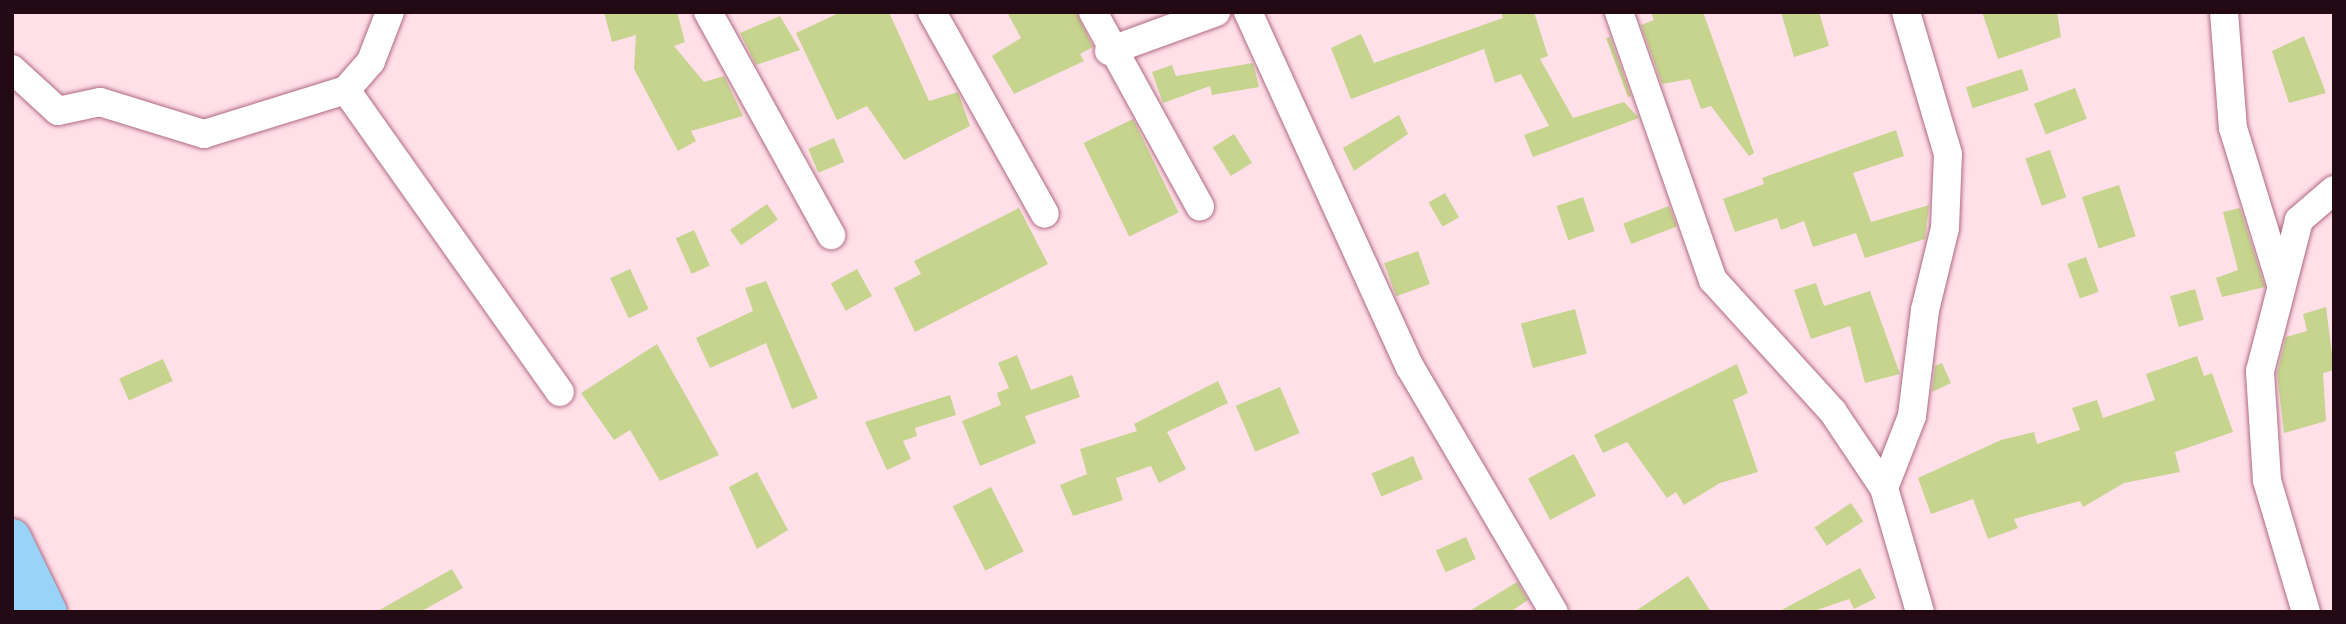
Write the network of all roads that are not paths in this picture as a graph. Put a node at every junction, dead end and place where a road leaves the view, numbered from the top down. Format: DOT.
graph roads {
  1 [pos="390,12"];
  2 [pos="708,12"];
  3 [pos="932,12"];
  4 [pos="1093,12"];
  5 [pos="1216,12"];
  6 [pos="1248,12"];
  7 [pos="1619,12"];
  8 [pos="1906,12"];
  9 [pos="2224,12"];
  10 [pos="1109,51"];
  11 [pos="12,68"];
  12 [pos="346,90"];
  13 [pos="2334,190"];
  14 [pos="1200,207"];
  15 [pos="1045,214"];
  16 [pos="831,235"];
  17 [pos="2281,285"];
  18 [pos="560,392"];
  19 [pos="1884,488"];
  20 [pos="12,538"];
  21 [pos="12,604"];
  22 [pos="16,612"];
  23 [pos="48,612"];
  24 [pos="1554,612"];
  25 [pos="1920,612"];
  26 [pos="2306,612"];
  1 -- 12 [label="street"];
  2 -- 16 [label="street"];
  3 -- 15 [label="street"];
  4 -- 10 [label="street"];
  5 -- 10 [label="street"];
  6 -- 24 [label="street"];
  7 -- 19 [label="street"];
  8 -- 19 [label="street"];
  9 -- 17 [label="street"];
  10 -- 14 [label="street"];
  11 -- 12 [label="street"];
  12 -- 18 [label="street"];
  13 -- 17 [label="street"];
  17 -- 26 [label="street"];
  19 -- 25 [label="street"];
  20 -- 23 [label="main road"];
  21 -- 22 [label="main road"];
}
